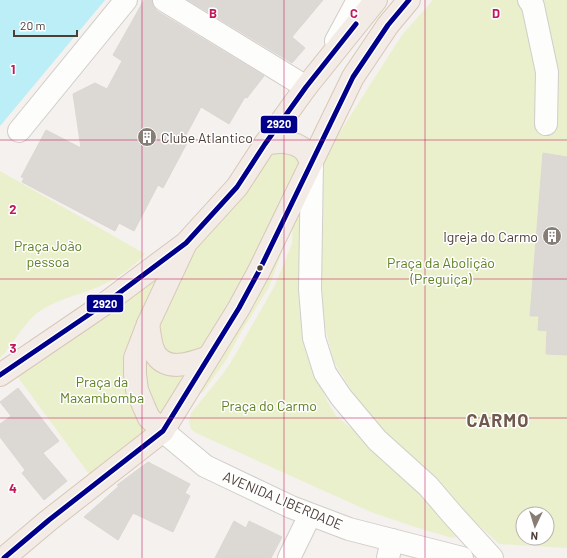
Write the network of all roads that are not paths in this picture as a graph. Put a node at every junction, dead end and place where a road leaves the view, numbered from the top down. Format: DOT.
graph roads {
  1 [pos="126,0"];
  2 [pos="164,0"];
  3 [pos="358,0"];
  4 [pos="376,0"];
  5 [pos="409,0"];
  6 [pos="529,0"];
  7 [pos="321,68"];
  8 [pos="306,87"];
  9 [pos="546,124"];
  10 [pos="19,131"];
  11 [pos="265,144"];
  12 [pos="312,162"];
  13 [pos="186,243"];
  14 [pos="148,324"];
  15 [pos="206,358"];
  16 [pos="0,375"];
  17 [pos="162,431"];
  18 [pos="310,514"];
  19 [pos="390,549"];
  20 [pos="4,558"];
  21 [pos="289,558"];
  22 [pos="462,558"];
  23 [pos="492,558"];
  1 -- 10 [label="street"];
  2 -- 8 [label="street"];
  3 -- 7 [label="street"];
  4 -- 7 [label="main road"];
  5 -- 12 [label="main road"];
  6 -- 9 [label="street"];
  7 -- 8 [label="main road"];
  8 -- 11 [label="main road"];
  11 -- 12 [label="main road"];
  11 -- 13 [label="main road"];
  12 -- 15 [label="main road"];
  12 -- 23 [label="street"];
  13 -- 14 [label="main road"];
  13 -- 16 [label="main road"];
  14 -- 15 [label="main road"];
  14 -- 17 [label="main road"];
  15 -- 17 [label="main road"];
  17 -- 18 [label="street, AVENIDA LIBERDADE"];
  17 -- 20 [label="main road"];
  18 -- 19 [label="street, AVENIDA LIBERDADE"];
  18 -- 21 [label="street"];
  19 -- 22 [label="street, AVENIDA LIBERDADE"];
}
